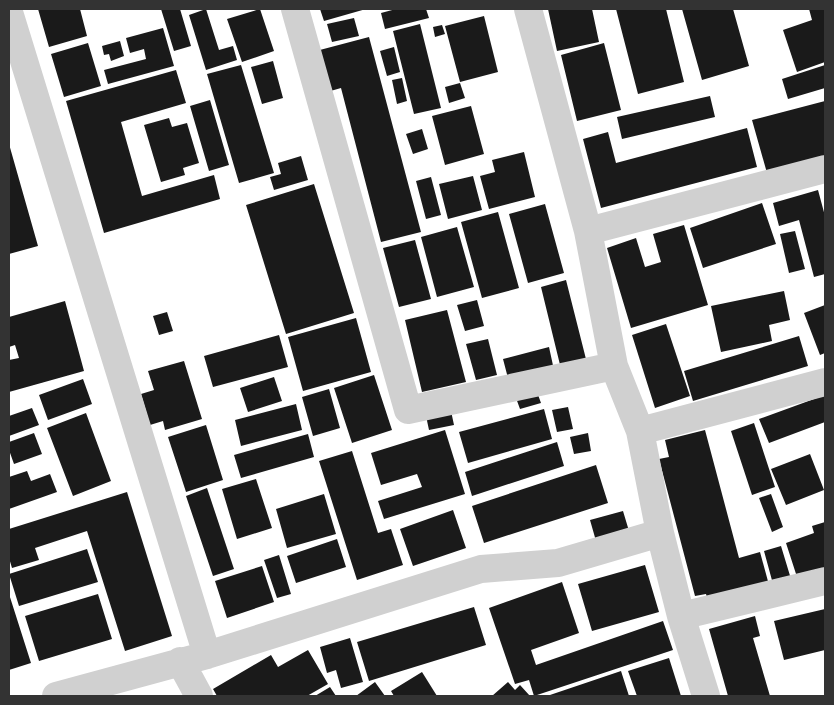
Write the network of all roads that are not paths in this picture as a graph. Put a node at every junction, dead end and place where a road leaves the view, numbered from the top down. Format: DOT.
graph roads {
  1 [pos="295,9"];
  2 [pos="528,9"];
  3 [pos="9,12"];
  4 [pos="825,170"];
  5 [pos="588,231"];
  6 [pos="614,366"];
  7 [pos="825,382"];
  8 [pos="640,431"];
  9 [pos="660,533"];
  10 [pos="825,581"];
  11 [pos="681,616"];
  12 [pos="207,655"];
  13 [pos="180,661"];
  14 [pos="56,696"];
  15 [pos="199,696"];
  16 [pos="706,696"];
  1 -- 6 [label="street"];
  2 -- 5 [label="street"];
  3 -- 12 [label="street"];
  4 -- 5 [label="street"];
  5 -- 6 [label="street"];
  6 -- 8 [label="street"];
  7 -- 8 [label="street"];
  8 -- 9 [label="street"];
  9 -- 11 [label="street"];
  9 -- 12 [label="street"];
  10 -- 11 [label="street"];
  11 -- 16 [label="street"];
  12 -- 13 [label="street"];
  13 -- 14 [label="street"];
  13 -- 15 [label="street"];
}
